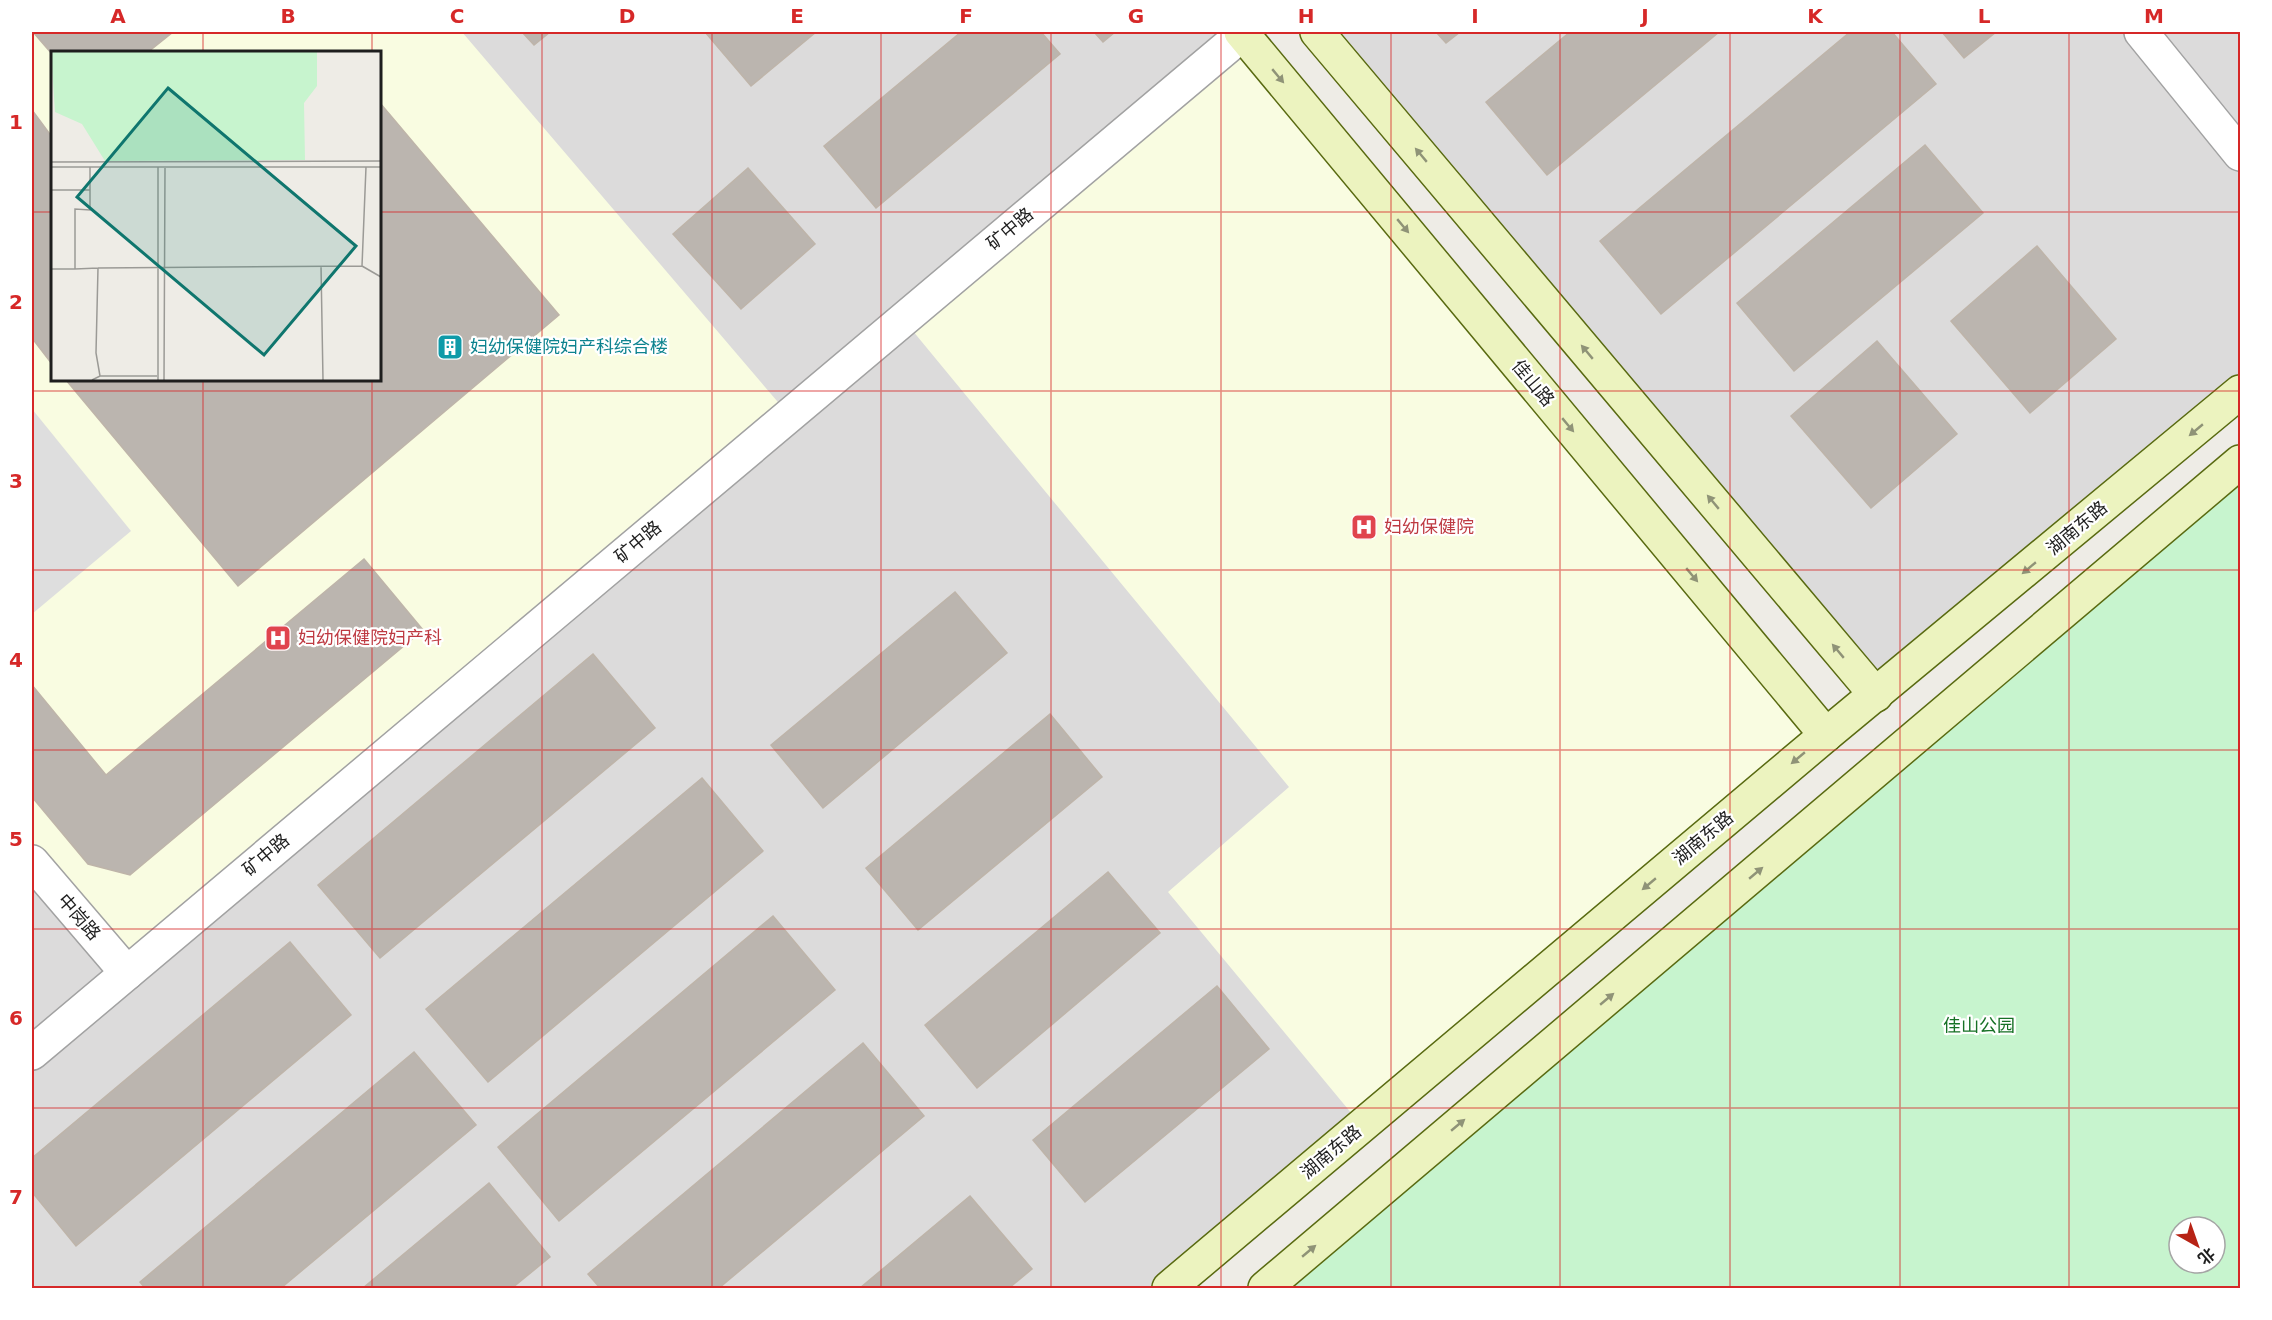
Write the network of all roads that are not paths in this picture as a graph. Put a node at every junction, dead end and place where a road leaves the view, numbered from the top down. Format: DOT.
graph roads {
  1 [pos="1243,32"];
  2 [pos="1317,32"];
  3 [pos="2141,32"];
  4 [pos="2234,135"];
  5 [pos="2241,392"];
  6 [pos="2241,462"];
  7 [pos="1876,695"];
  8 [pos="1826,735"];
  9 [pos="32,862"];
  10 [pos="127,973"];
  11 [pos="32,1053"];
  12 [pos="1169,1288"];
  13 [pos="1265,1288"];
  1 -- 8 [label="main road, 佳山路, one-way"];
  1 -- 10 [label="street, 矿中路"];
  7 -- 2 [label="main road, one-way"];
  3 -- 4 [label="street"];
  5 -- 7 [label="main road, 湖南东路, one-way"];
  13 -- 6 [label="main road, one-way"];
  7 -- 8 [label="main road, 湖南东路"];
  8 -- 12 [label="main road, 湖南东路, one-way"];
  9 -- 10 [label="street, 中岗路"];
  10 -- 11 [label="street, 矿中路"];
}
